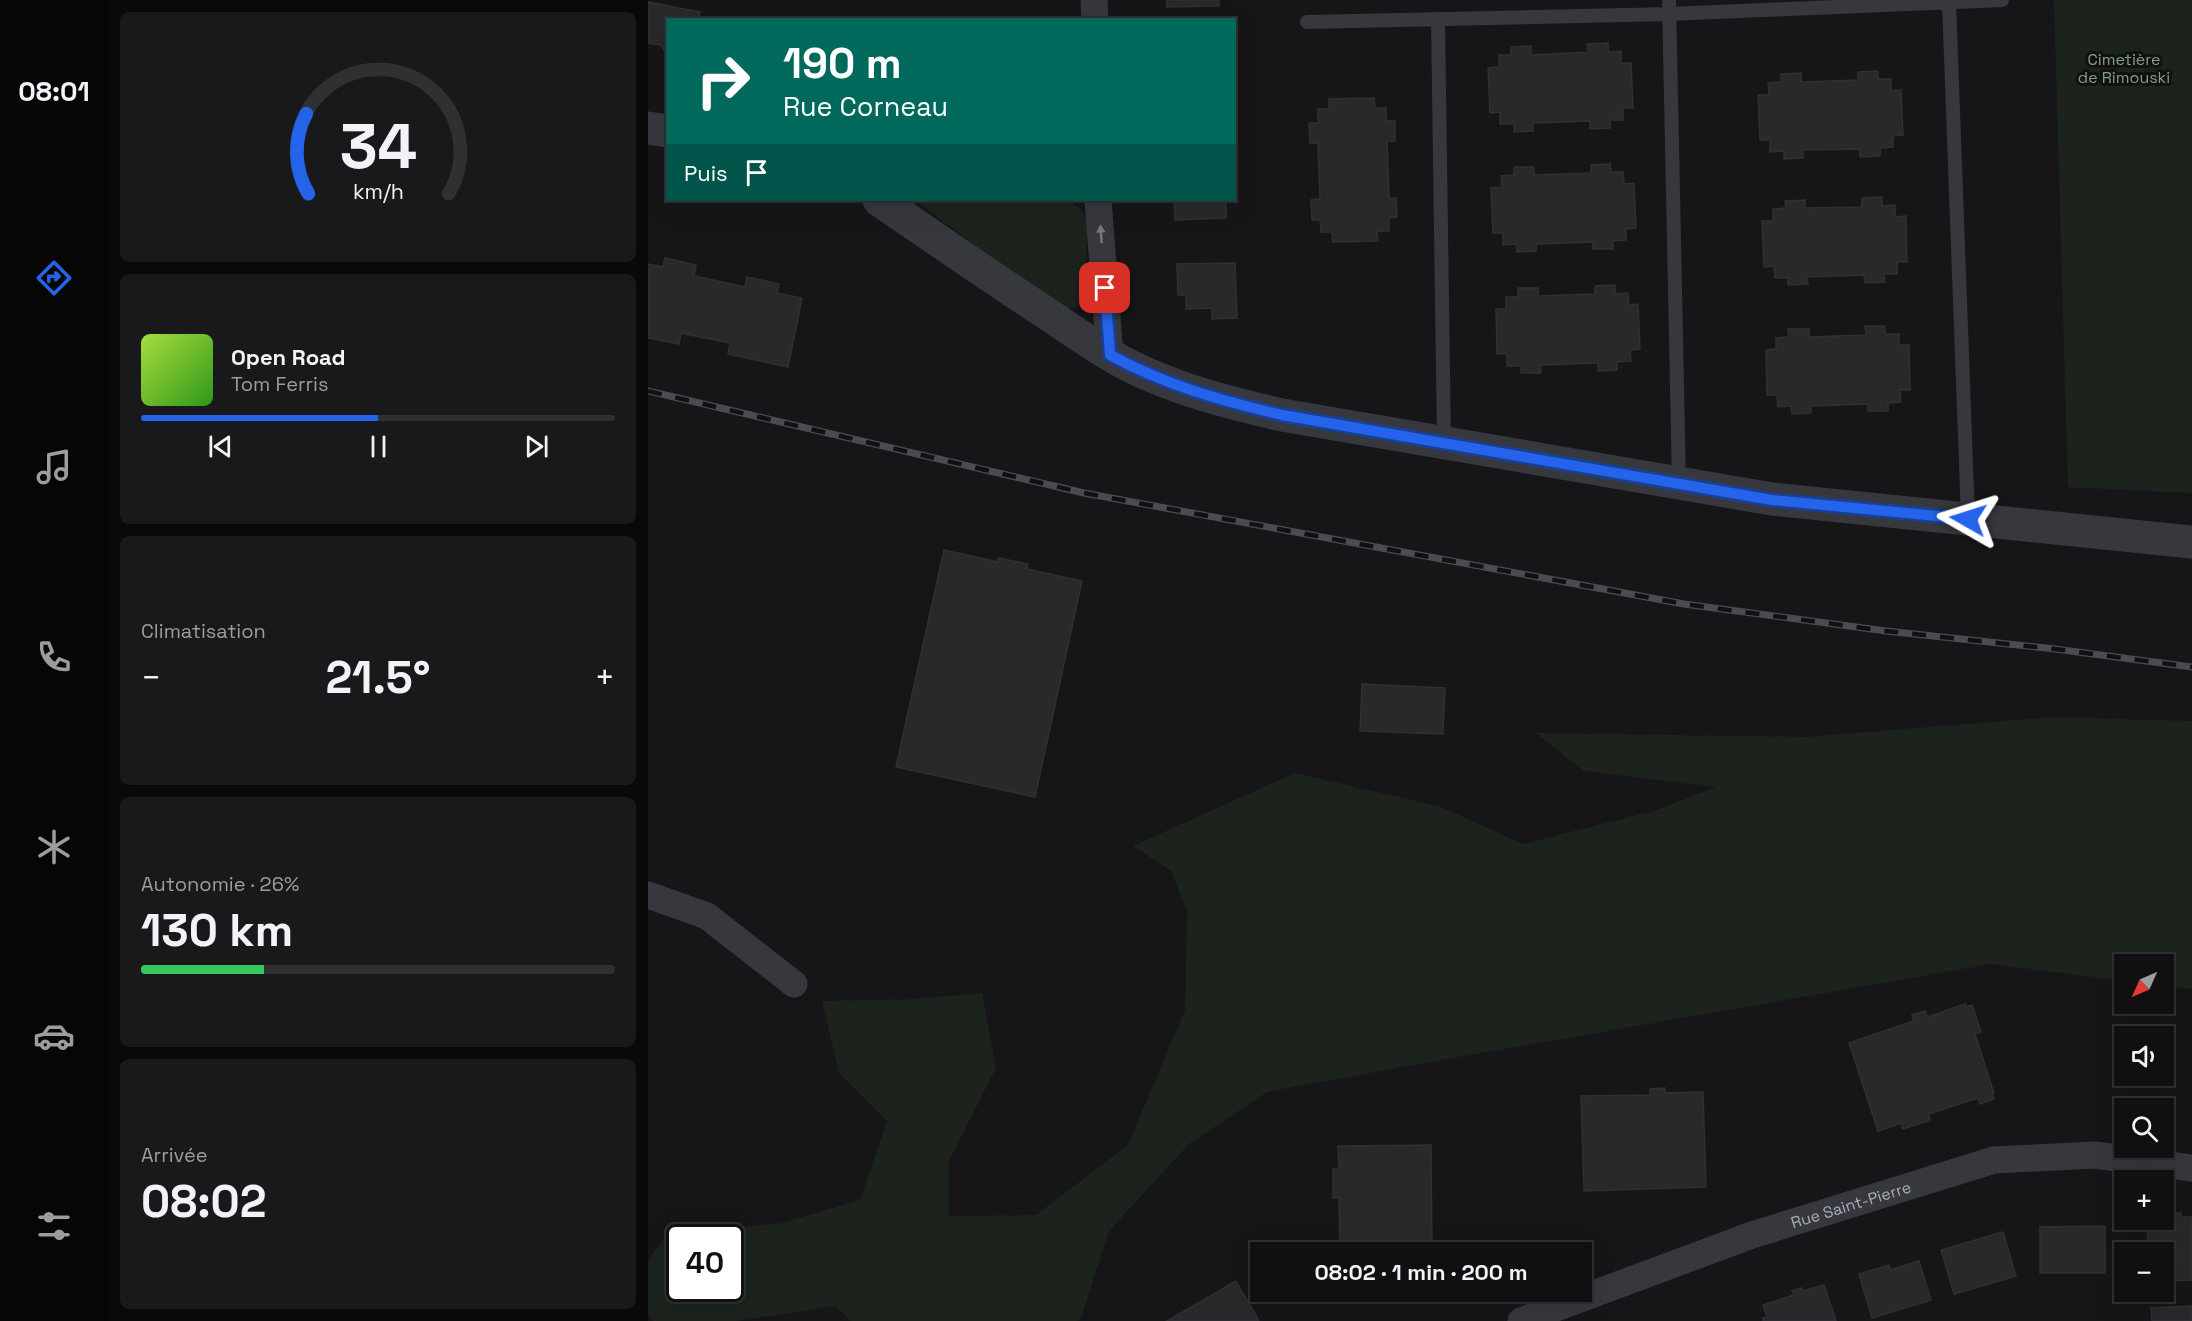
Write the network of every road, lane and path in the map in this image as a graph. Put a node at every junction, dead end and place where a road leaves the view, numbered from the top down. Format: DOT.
graph roads {
  1 [pos="1094,0"];
  2 [pos="1669,0"];
  3 [pos="2002,0"];
  4 [pos="1949,2"];
  5 [pos="1669,14"];
  6 [pos="1095,18"];
  7 [pos="1438,19"];
  8 [pos="1307,22"];
  9 [pos="648,128"];
  10 [pos="666,131"];
  11 [pos="880,201"];
  12 [pos="1098,201"];
  13 [pos="1110,355"];
  14 [pos="1444,442"];
  15 [pos="1679,483"];
  16 [pos="1968,519"];
  17 [pos="2192,542"];
  18 [pos="648,895"];
  19 [pos="794,984"];
  20 [pos="2192,1168"];
  21 [pos="1521,1321"];
  1 -- 6 [label="street"];
  2 -- 5 [label="lane"];
  3 -- 4 [label="lane"];
  4 -- 5 [label="lane"];
  4 -- 16 [label="lane"];
  5 -- 7 [label="lane"];
  5 -- 15 [label="lane"];
  7 -- 8 [label="lane"];
  7 -- 14 [label="lane"];
  9 -- 10 [label="street"];
  11 -- 13 [label="street"];
  13 -- 12 [label="street, one-way"];
  13 -- 14 [label="street"];
  14 -- 15 [label="street"];
  15 -- 16 [label="street"];
  16 -- 17 [label="street"];
  18 -- 19 [label="street"];
  20 -- 21 [label="street, Rue Saint-Pierre"];
}
